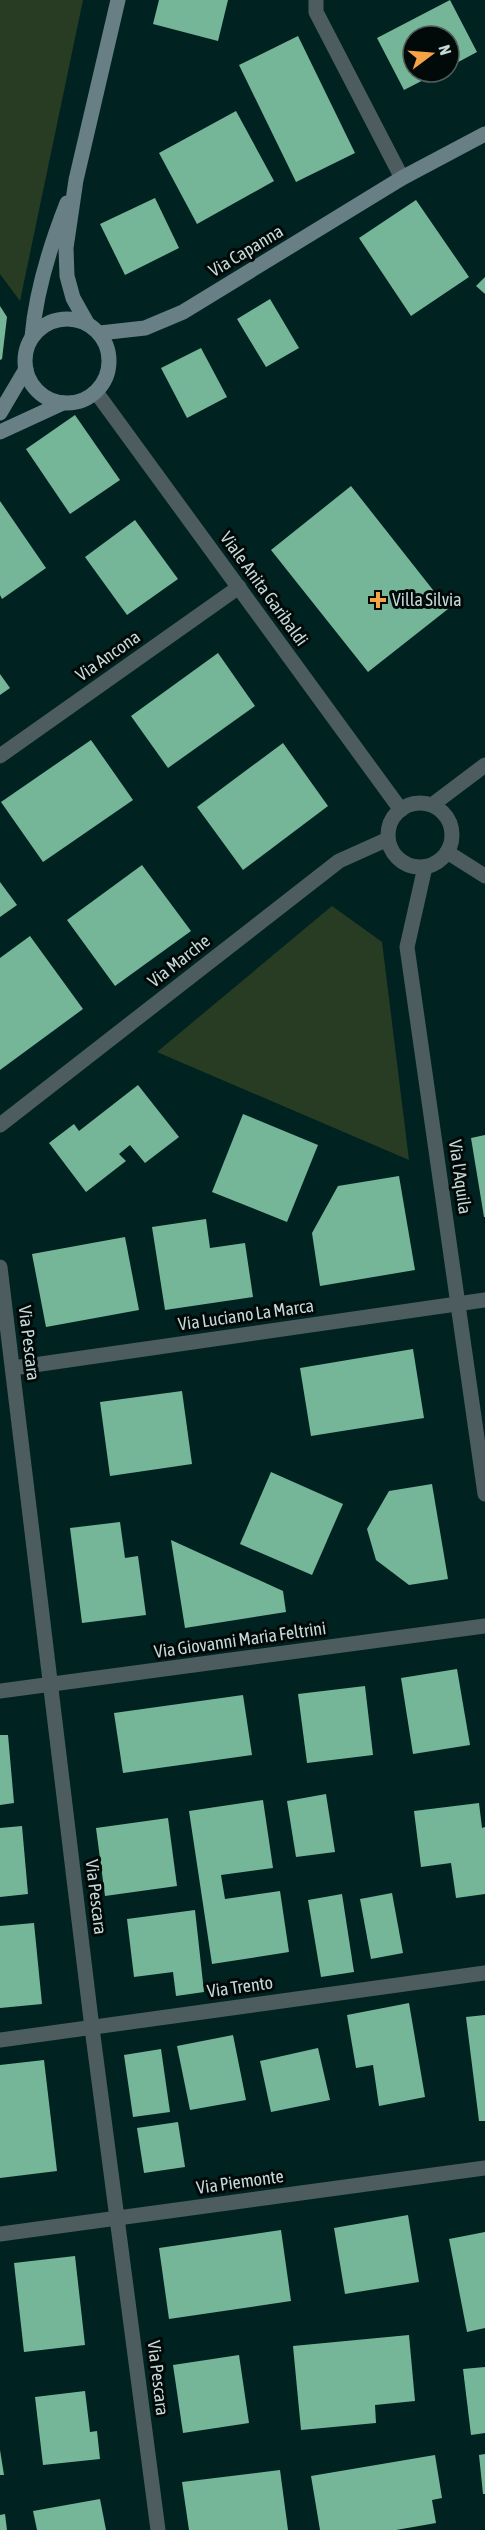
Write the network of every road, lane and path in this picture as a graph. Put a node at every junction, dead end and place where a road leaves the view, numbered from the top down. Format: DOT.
graph roads {
  1 [pos="118,0"];
  2 [pos="316,0"];
  3 [pos="485,134"];
  4 [pos="402,178"];
  5 [pos="75,180"];
  6 [pos="87,323"];
  7 [pos="100,333"];
  8 [pos="32,337"];
  9 [pos="26,369"];
  10 [pos="96,392"];
  11 [pos="63,403"];
  12 [pos="0,413"];
  13 [pos="0,432"];
  14 [pos="239,587"];
  15 [pos="0,756"];
  16 [pos="485,765"];
  17 [pos="432,805"];
  18 [pos="401,810"];
  19 [pos="388,839"];
  20 [pos="447,852"];
  21 [pos="425,867"];
  22 [pos="485,876"];
  23 [pos="0,1125"];
  24 [pos="0,1267"];
  25 [pos="485,1300"];
  26 [pos="458,1304"];
  27 [pos="13,1368"];
  28 [pos="485,1494"];
  29 [pos="485,1626"];
  30 [pos="50,1685"];
  31 [pos="0,1691"];
  32 [pos="485,1972"];
  33 [pos="92,2028"];
  34 [pos="0,2040"];
  35 [pos="485,2168"];
  36 [pos="117,2218"];
  37 [pos="0,2234"];
  38 [pos="158,2530"];
  1 -- 5 [label="main road"];
  2 -- 4 [label="street"];
  3 -- 4 [label="main road, Via Capanna"];
  4 -- 7 [label="main road, Via Capanna"];
  5 -- 6 [label="main road"];
  5 -- 8 [label="main road"];
  6 -- 7 [label="main road"];
  6 -- 8 [label="main road"];
  7 -- 10 [label="main road"];
  8 -- 9 [label="main road"];
  9 -- 11 [label="main road"];
  9 -- 12 [label="main road"];
  10 -- 11 [label="main road"];
  10 -- 14 [label="street, Viale Anita Garibaldi"];
  11 -- 13 [label="main road"];
  14 -- 15 [label="street, Via Ancona"];
  14 -- 18 [label="street, Viale Anita Garibaldi"];
  16 -- 17 [label="street"];
  17 -- 18 [label="street"];
  17 -- 20 [label="street"];
  18 -- 19 [label="street"];
  19 -- 21 [label="street"];
  19 -- 23 [label="street, Via Marche"];
  20 -- 21 [label="street"];
  20 -- 22 [label="street"];
  21 -- 26 [label="street, Via l'Aquila"];
  24 -- 27 [label="street, Via Pescara"];
  25 -- 26 [label="street, Via Luciano La Marca"];
  26 -- 27 [label="street, Via Luciano La Marca"];
  26 -- 28 [label="street, Via l'Aquila"];
  27 -- 30 [label="street, Via Pescara"];
  29 -- 30 [label="street, Via Giovanni Maria Feltrini"];
  30 -- 31 [label="street, Via Giovanni Maria Feltrini"];
  30 -- 33 [label="street, Via Pescara"];
  32 -- 33 [label="street, Via Trento"];
  33 -- 34 [label="street, Via Trento"];
  33 -- 36 [label="street, Via Pescara"];
  35 -- 36 [label="street, Via Piemonte"];
  36 -- 37 [label="street, Via Piemonte"];
  36 -- 38 [label="street, Via Pescara"];
}
